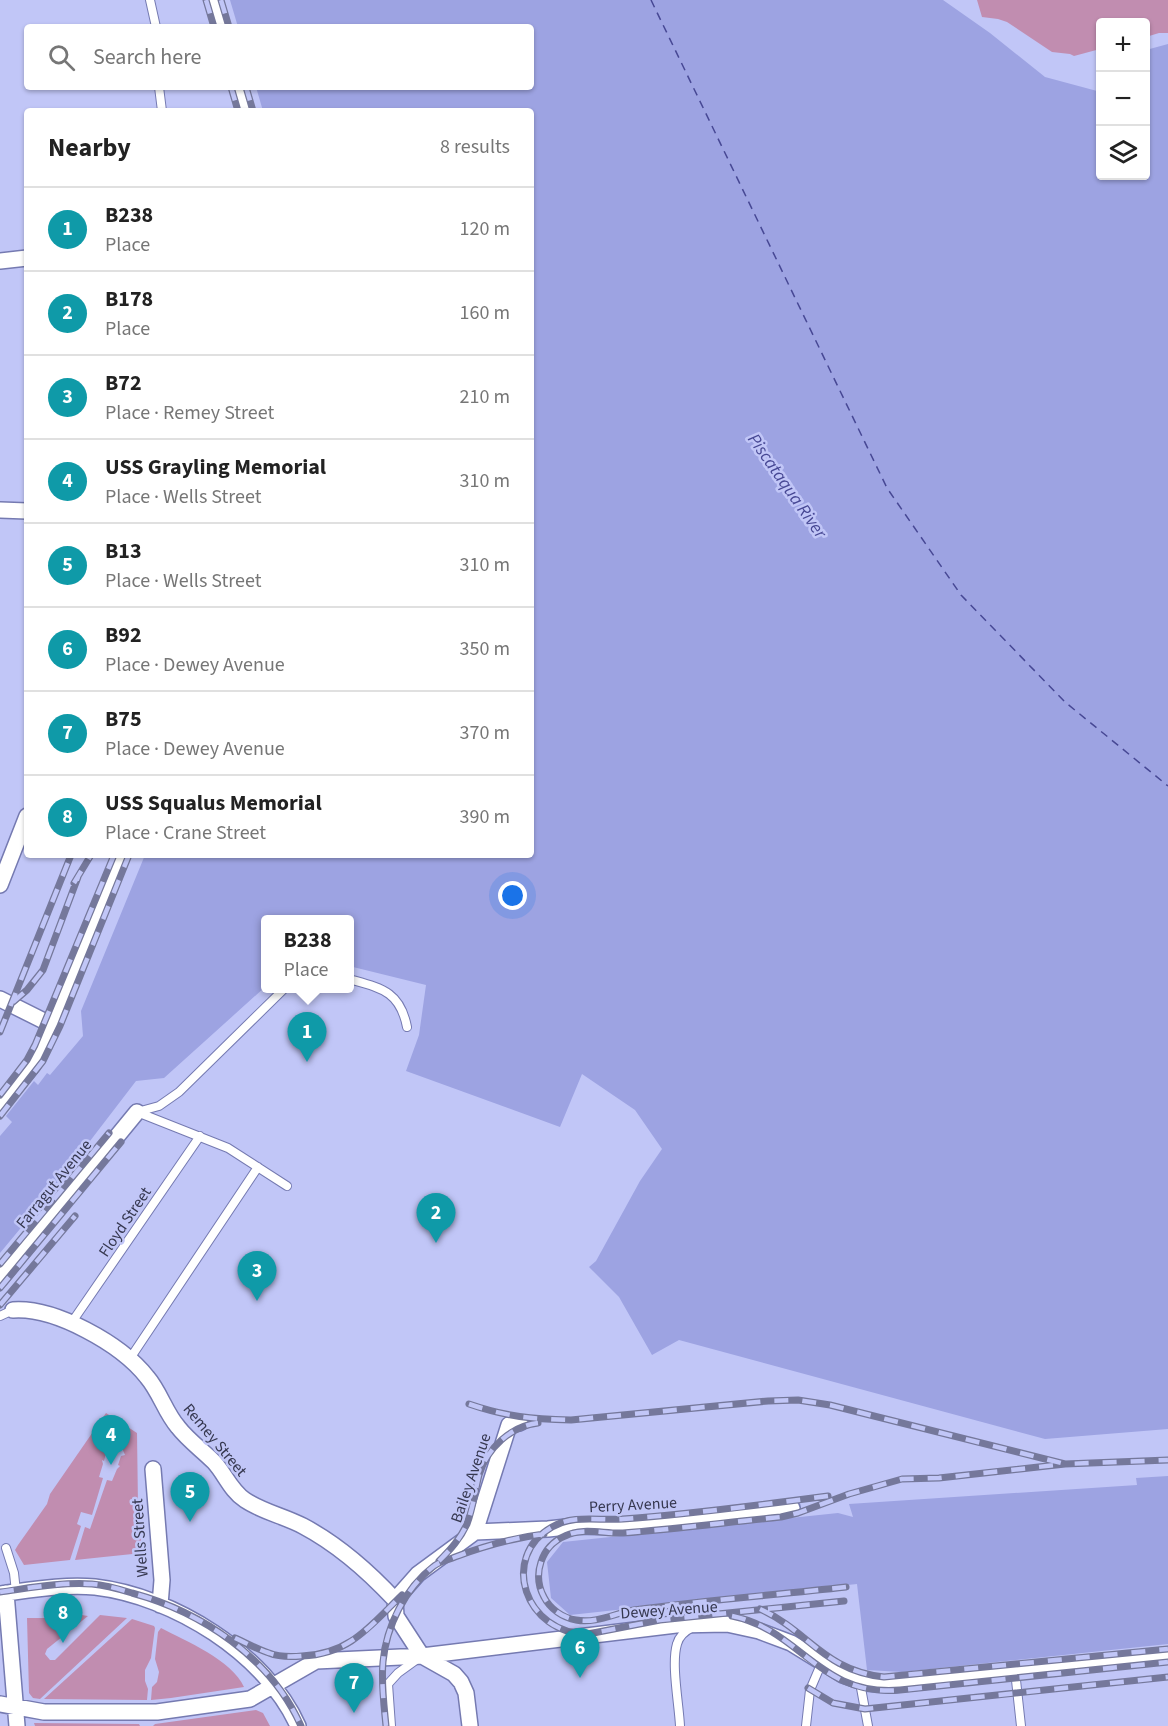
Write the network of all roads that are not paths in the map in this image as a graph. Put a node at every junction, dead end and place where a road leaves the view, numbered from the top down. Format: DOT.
graph roads {
  1 [pos="150,0"];
  2 [pos="214,0"];
  3 [pos="155,24"];
  4 [pos="221,24"];
  5 [pos="159,90"];
  6 [pos="240,90"];
  7 [pos="162,108"];
  8 [pos="245,108"];
  9 [pos="24,258"];
  10 [pos="0,261"];
  11 [pos="0,510"];
  12 [pos="24,511"];
  13 [pos="24,824"];
  14 [pos="121,858"];
  15 [pos="0,885"];
  16 [pos="354,981"];
  17 [pos="280,993"];
  18 [pos="0,999"];
  19 [pos="52,1025"];
  20 [pos="407,1027"];
  21 [pos="0,1105"];
  22 [pos="137,1112"];
  23 [pos="200,1136"];
  24 [pos="258,1167"];
  25 [pos="287,1186"];
  26 [pos="0,1279"];
  27 [pos="6,1313"];
  28 [pos="72,1322"];
  29 [pos="129,1360"];
  30 [pos="520,1423"];
  31 [pos="153,1469"];
  32 [pos="792,1508"];
  33 [pos="475,1532"];
  34 [pos="6,1548"];
  35 [pos="8,1593"];
  36 [pos="395,1600"];
  37 [pos="160,1605"];
  38 [pos="697,1625"];
  39 [pos="1168,1655"];
  40 [pos="422,1656"];
  41 [pos="822,1662"];
  42 [pos="1016,1671"];
  43 [pos="858,1681"];
  44 [pos="274,1686"];
  45 [pos="7,1706"];
  46 [pos="17,1726"];
  47 [pos="298,1726"];
  48 [pos="391,1726"];
  49 [pos="470,1726"];
  50 [pos="680,1726"];
  51 [pos="806,1726"];
  52 [pos="867,1726"];
  53 [pos="1020,1726"];
  1 -- 3 [label="lane"];
  2 -- 4 [label="street"];
  5 -- 7 [label="lane"];
  6 -- 8 [label="street"];
  9 -- 10 [label="street"];
  11 -- 12 [label="street"];
  13 -- 15 [label="street"];
  14 -- 19 [label="street"];
  16 -- 20 [label="lane"];
  17 -- 22 [label="lane"];
  18 -- 19 [label="street"];
  19 -- 21 [label="street"];
  22 -- 23 [label="lane"];
  22 -- 26 [label="street, Farragut Avenue"];
  23 -- 24 [label="lane"];
  23 -- 28 [label="lane, Floyd Street"];
  24 -- 25 [label="lane"];
  24 -- 29 [label="lane"];
  27 -- 28 [label="street, Remey Street"];
  28 -- 29 [label="street, Remey Street"];
  29 -- 36 [label="street, Remey Street"];
  30 -- 33 [label="street, Bailey Avenue"];
  31 -- 37 [label="street, Wells Street"];
  32 -- 33 [label="street, Perry Avenue"];
  33 -- 36 [label="street, Bailey Avenue"];
  34 -- 35 [label="lane"];
  35 -- 37 [label="street"];
  35 -- 45 [label="street"];
  36 -- 40 [label="street"];
  37 -- 44 [label="street"];
  38 -- 40 [label="street, Dewey Avenue"];
  38 -- 41 [label="street, Dewey Avenue"];
  38 -- 50 [label="lane"];
  39 -- 42 [label="street, Dewey Avenue"];
  40 -- 44 [label="street, Dewey Avenue"];
  40 -- 48 [label="lane"];
  40 -- 49 [label="street"];
  41 -- 43 [label="street, Dewey Avenue"];
  41 -- 51 [label="lane"];
  42 -- 43 [label="street, Dewey Avenue"];
  42 -- 53 [label="lane"];
  43 -- 52 [label="lane"];
  44 -- 45 [label="street, Dewey Avenue"];
  44 -- 47 [label="street"];
  45 -- 46 [label="street"];
}
